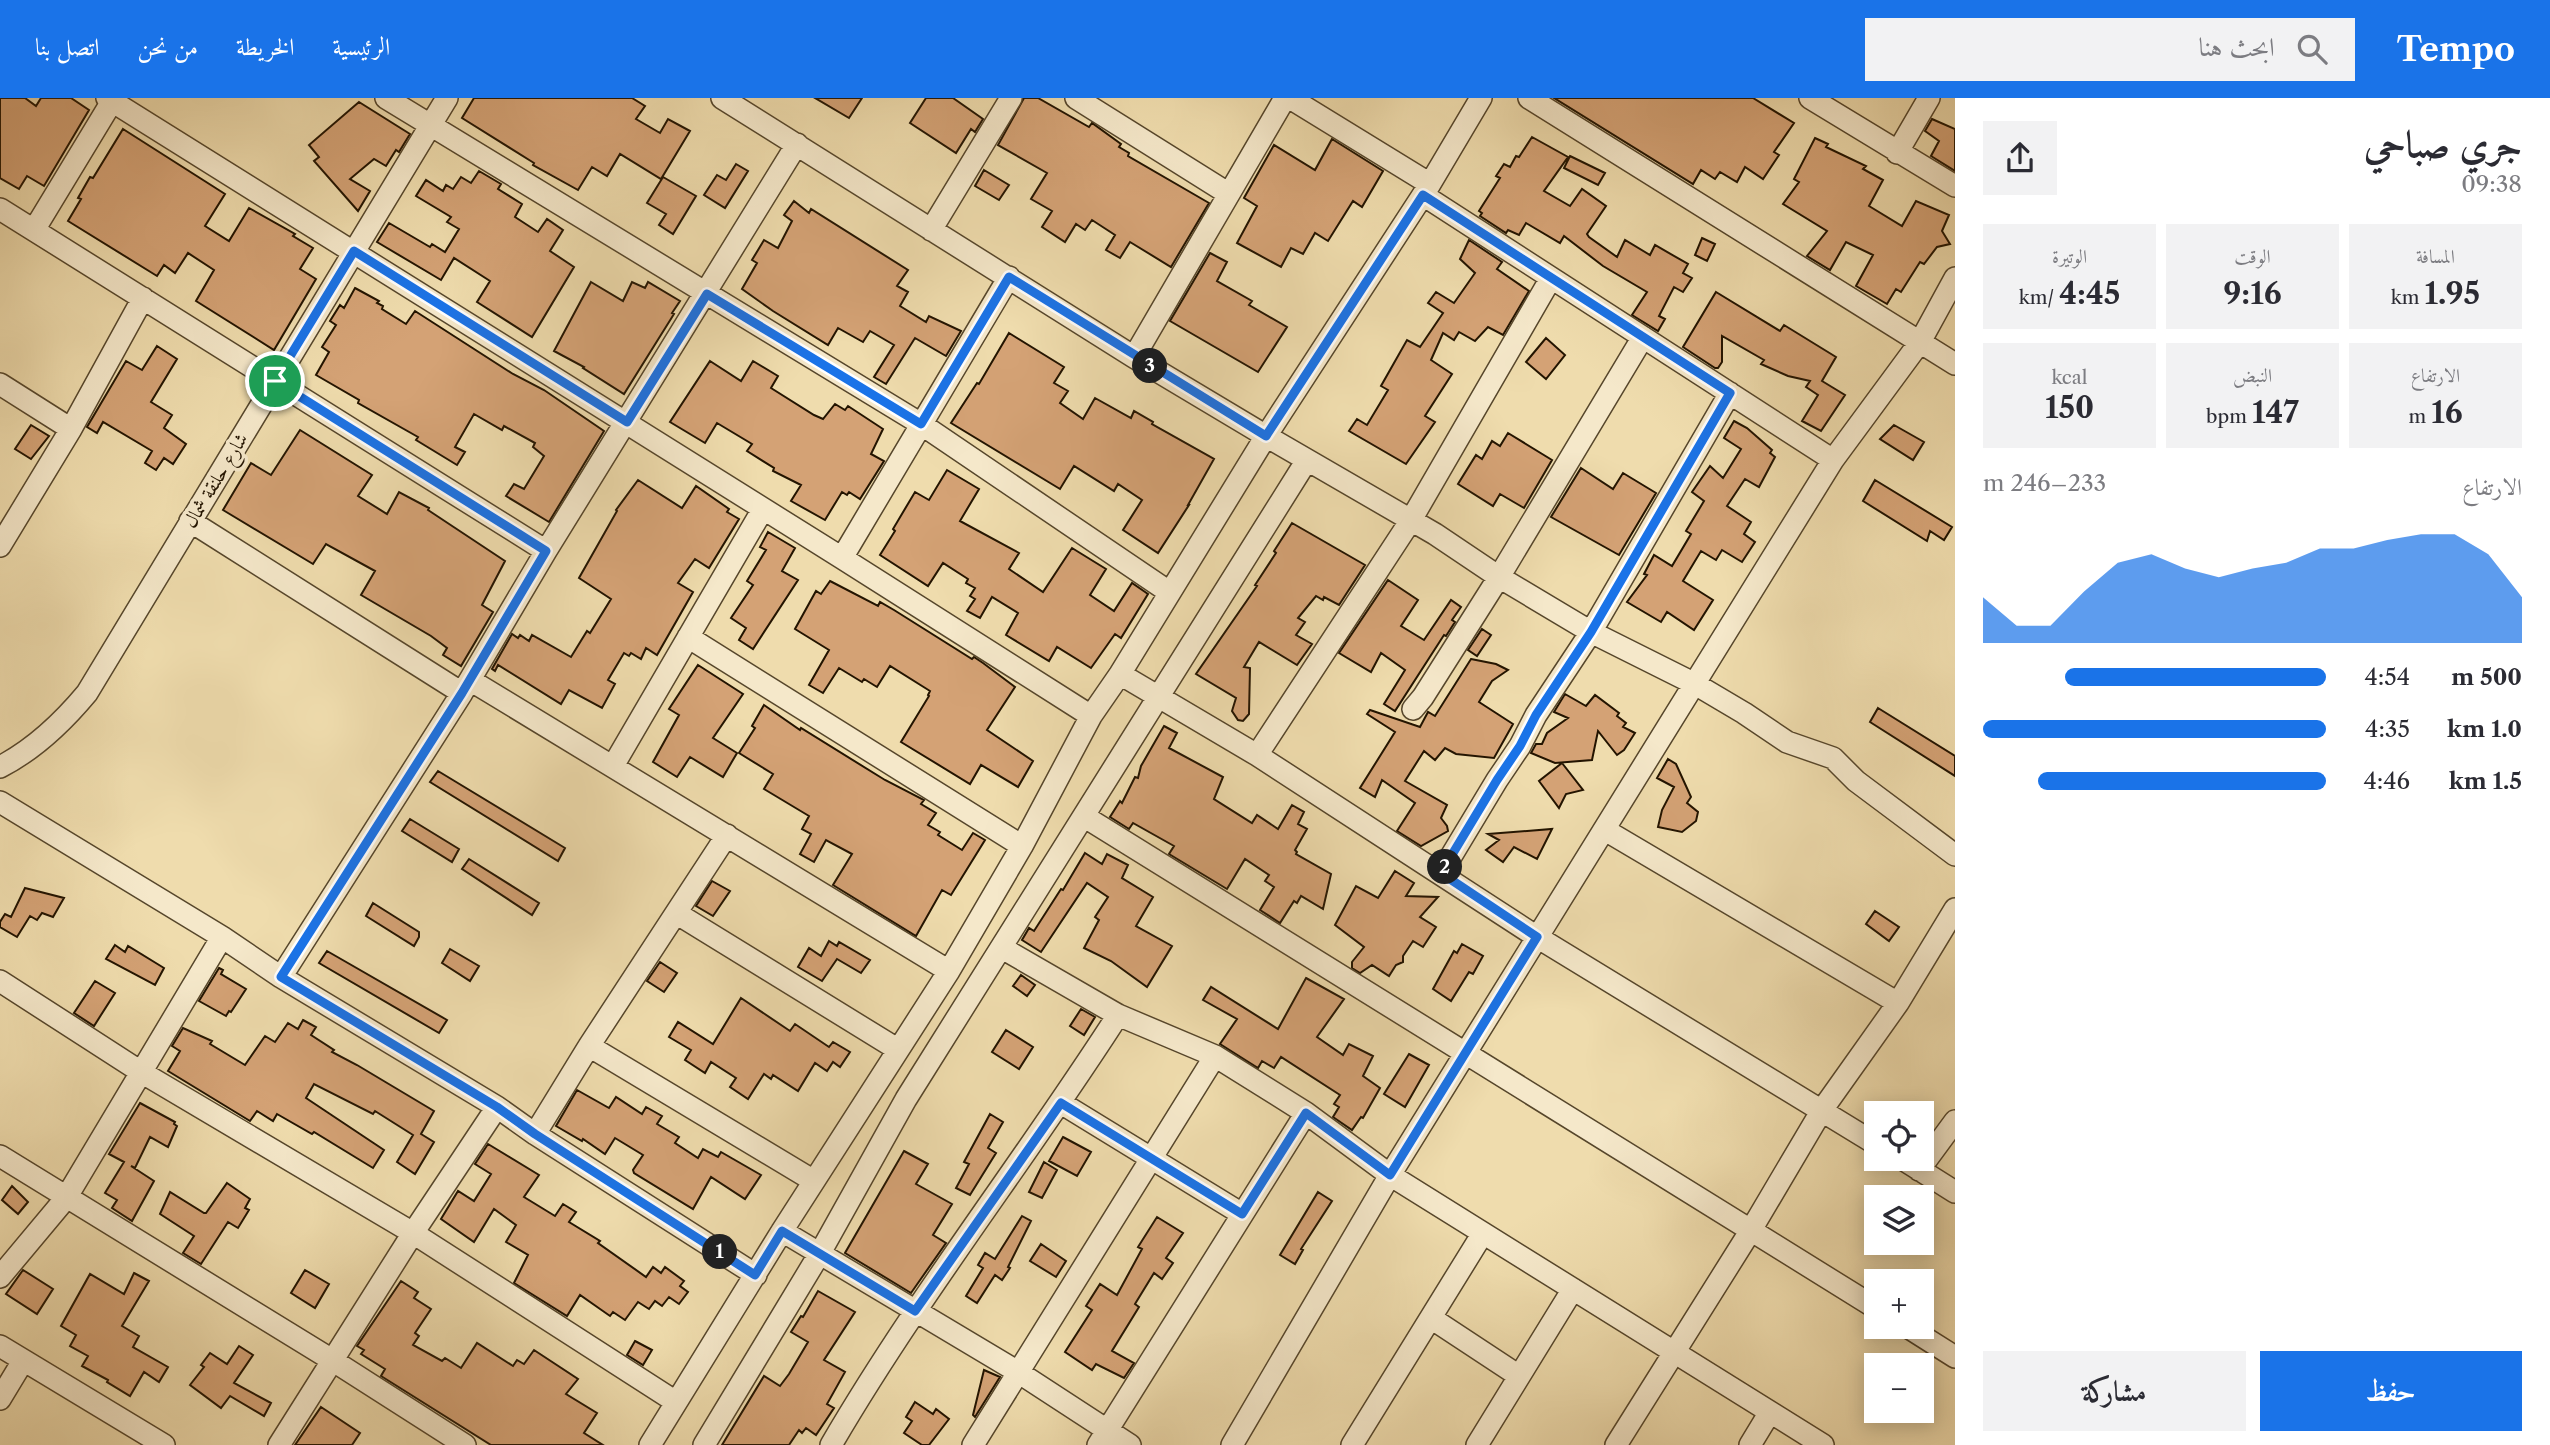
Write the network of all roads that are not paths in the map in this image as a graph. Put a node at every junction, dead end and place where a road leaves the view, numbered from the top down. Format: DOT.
graph roads {
  1 [pos="386,98"];
  2 [pos="447,98"];
  3 [pos="722,98"];
  4 [pos="1011,98"];
  5 [pos="1076,98"];
  6 [pos="1288,98"];
  7 [pos="1481,98"];
  8 [pos="1529,98"];
  9 [pos="1810,98"];
  10 [pos="1929,98"];
  11 [pos="111,99"];
  12 [pos="431,126"];
  13 [pos="797,144"];
  14 [pos="1898,153"];
  15 [pos="1955,187"];
  16 [pos="1427,190"];
  17 [pos="1229,194"];
  18 [pos="0,209"];
  19 [pos="34,230"];
  20 [pos="931,230"];
  21 [pos="354,251"];
  22 [pos="1009,277"];
  23 [pos="1551,278"];
  24 [pos="1955,278"];
  25 [pos="707,294"];
  26 [pos="143,298"];
  27 [pos="1643,337"];
  28 [pos="1920,342"];
  29 [pos="1134,356"];
  30 [pos="1955,364"];
  31 [pos="275,381"];
  32 [pos="0,384"];
  33 [pos="1730,393"];
  34 [pos="627,422"];
  35 [pos="921,424"];
  36 [pos="71,429"];
  37 [pos="1266,436"];
  38 [pos="1307,460"];
  39 [pos="1833,460"];
  40 [pos="763,509"];
  41 [pos="1411,520"];
  42 [pos="191,521"];
  43 [pos="0,546"];
  44 [pos="546,551"];
  45 [pos="842,558"];
  46 [pos="1499,577"];
  47 [pos="1169,592"];
  48 [pos="1591,632"];
  49 [pos="688,637"];
  50 [pos="1121,674"];
  51 [pos="1695,684"];
  52 [pos="466,686"];
  53 [pos="1160,695"];
  54 [pos="1413,709"];
  55 [pos="1091,716"];
  56 [pos="1257,755"];
  57 [pos="613,766"];
  58 [pos="0,767"];
  59 [pos="0,802"];
  60 [pos="1085,817"];
  61 [pos="1605,830"];
  62 [pos="727,835"];
  63 [pos="1022,846"];
  64 [pos="1955,855"];
  65 [pos="1441,873"];
  66 [pos="1955,909"];
  67 [pos="676,913"];
  68 [pos="222,937"];
  69 [pos="1537,937"];
  70 [pos="1002,948"];
  71 [pos="949,971"];
  72 [pos="281,977"];
  73 [pos="0,981"];
  74 [pos="1898,1003"];
  75 [pos="1118,1016"];
  76 [pos="589,1046"];
  77 [pos="897,1049"];
  78 [pos="1466,1053"];
  79 [pos="1215,1056"];
  80 [pos="141,1072"];
  81 [pos="1061,1103"];
  82 [pos="497,1107"];
  83 [pos="1822,1111"];
  84 [pos="1306,1113"];
  85 [pos="1955,1121"];
  86 [pos="535,1134"];
  87 [pos="1864,1137"];
  88 [pos="1934,1150"];
  89 [pos="0,1156"];
  90 [pos="1152,1158"];
  91 [pos="1921,1171"];
  92 [pos="1390,1175"];
  93 [pos="814,1181"];
  94 [pos="1955,1192"];
  95 [pos="66,1198"];
  96 [pos="1242,1214"];
  97 [pos="1751,1230"];
  98 [pos="782,1231"];
  99 [pos="413,1233"];
  100 [pos="1483,1233"];
  101 [pos="820,1254"];
  102 [pos="755,1275"];
  103 [pos="0,1277"];
  104 [pos="1573,1289"];
  105 [pos="1864,1301"];
  106 [pos="915,1311"];
  107 [pos="1431,1318"];
  108 [pos="1927,1339"];
  109 [pos="0,1346"];
  110 [pos="1675,1352"];
  111 [pos="1955,1357"];
  112 [pos="23,1360"];
  113 [pos="332,1360"];
  114 [pos="1018,1372"];
  115 [pos="1520,1376"];
  116 [pos="0,1399"];
  117 [pos="676,1402"];
  118 [pos="1770,1412"];
  119 [pos="1102,1438"];
  120 [pos="164,1445"];
  121 [pos="279,1445"];
  122 [pos="465,1445"];
  123 [pos="650,1445"];
  124 [pos="704,1445"];
  125 [pos="831,1445"];
  126 [pos="973,1445"];
  127 [pos="1130,1445"];
  128 [pos="1233,1445"];
  129 [pos="1352,1445"];
  130 [pos="1477,1445"];
  131 [pos="1616,1445"];
  132 [pos="1749,1445"];
  133 [pos="1823,1445"];
  1 -- 12 [label="street"];
  2 -- 12 [label="street, شارع حلنقة شمال"];
  3 -- 13 [label="street"];
  4 -- 20 [label="street"];
  5 -- 17 [label="street"];
  6 -- 16 [label="street"];
  6 -- 17 [label="street"];
  7 -- 16 [label="street"];
  8 -- 28 [label="street"];
  9 -- 14 [label="street"];
  10 -- 14 [label="street"];
  11 -- 19 [label="street"];
  11 -- 21 [label="street"];
  12 -- 21 [label="street, شارع حلنقة شمال"];
  12 -- 25 [label="street"];
  13 -- 20 [label="street"];
  13 -- 25 [label="street"];
  14 -- 15 [label="street"];
  16 -- 23 [label="street"];
  16 -- 37 [label="street"];
  17 -- 29 [label="street"];
  18 -- 19 [label="street"];
  19 -- 26 [label="street"];
  20 -- 22 [label="street"];
  21 -- 31 [label="street, شارع حلنقة شمال"];
  21 -- 34 [label="street"];
  22 -- 29 [label="street"];
  22 -- 35 [label="street"];
  23 -- 27 [label="street"];
  23 -- 41 [label="street"];
  24 -- 28 [label="street"];
  25 -- 34 [label="street"];
  25 -- 35 [label="street"];
  26 -- 31 [label="street"];
  26 -- 36 [label="street"];
  27 -- 33 [label="street"];
  27 -- 46 [label="street"];
  28 -- 30 [label="street"];
  28 -- 39 [label="street"];
  29 -- 37 [label="street"];
  31 -- 42 [label="street, شارع حلنقة شمال"];
  31 -- 44 [label="street"];
  32 -- 36 [label="street"];
  33 -- 39 [label="street"];
  33 -- 48 [label="street"];
  34 -- 40 [label="street"];
  34 -- 44 [label="street"];
  35 -- 45 [label="street"];
  35 -- 47 [label="street"];
  36 -- 43 [label="street"];
  37 -- 38 [label="street"];
  37 -- 47 [label="street"];
  38 -- 41 [label="street"];
  38 -- 53 [label="street"];
  39 -- 51 [label="street"];
  40 -- 45 [label="street"];
  40 -- 49 [label="street"];
  41 -- 46 [label="street"];
  41 -- 56 [label="street"];
  42 -- 52 [label="street"];
  42 -- 58 [label="street, شارع حلنقة شمال"];
  44 -- 52 [label="street"];
  45 -- 55 [label="street"];
  46 -- 48 [label="street"];
  46 -- 54 [label="street"];
  47 -- 50 [label="street"];
  48 -- 51 [label="street"];
  48 -- 65 [label="street"];
  49 -- 57 [label="street"];
  49 -- 63 [label="street"];
  50 -- 53 [label="street"];
  50 -- 55 [label="street"];
  51 -- 61 [label="street"];
  51 -- 64 [label="street"];
  52 -- 57 [label="street"];
  52 -- 72 [label="street"];
  53 -- 56 [label="street"];
  53 -- 60 [label="street"];
  55 -- 63 [label="street"];
  56 -- 65 [label="street"];
  57 -- 62 [label="street"];
  59 -- 68 [label="street"];
  60 -- 70 [label="street"];
  60 -- 78 [label="street"];
  61 -- 69 [label="street"];
  61 -- 74 [label="street"];
  62 -- 67 [label="street"];
  62 -- 71 [label="street"];
  63 -- 71 [label="street"];
  65 -- 69 [label="street"];
  66 -- 74 [label="street"];
  67 -- 76 [label="street"];
  67 -- 77 [label="street"];
  68 -- 72 [label="street"];
  68 -- 80 [label="street"];
  69 -- 78 [label="street"];
  69 -- 83 [label="street"];
  70 -- 75 [label="street"];
  70 -- 101 [label="street"];
  71 -- 77 [label="street"];
  72 -- 82 [label="street"];
  73 -- 80 [label="street"];
  74 -- 83 [label="street"];
  75 -- 79 [label="street"];
  75 -- 81 [label="street"];
  76 -- 86 [label="street"];
  76 -- 93 [label="street"];
  77 -- 93 [label="street"];
  78 -- 92 [label="street"];
  78 -- 97 [label="street"];
  79 -- 84 [label="street"];
  79 -- 90 [label="street"];
  80 -- 95 [label="street"];
  80 -- 99 [label="street"];
  81 -- 90 [label="street"];
  81 -- 106 [label="street"];
  82 -- 86 [label="street"];
  82 -- 99 [label="street"];
  83 -- 87 [label="street"];
  83 -- 97 [label="street"];
  84 -- 92 [label="street"];
  84 -- 96 [label="street"];
  85 -- 88 [label="street"];
  86 -- 102 [label="street"];
  89 -- 95 [label="street"];
  90 -- 96 [label="street"];
  90 -- 114 [label="street"];
  91 -- 94 [label="street"];
  92 -- 100 [label="street"];
  92 -- 128 [label="street"];
  93 -- 98 [label="street"];
  95 -- 103 [label="street"];
  95 -- 113 [label="street"];
  96 -- 119 [label="street"];
  97 -- 105 [label="street"];
  97 -- 110 [label="street"];
  98 -- 101 [label="street"];
  98 -- 102 [label="street"];
  99 -- 113 [label="street"];
  99 -- 117 [label="street"];
  100 -- 104 [label="street"];
  100 -- 107 [label="street"];
  101 -- 106 [label="street"];
  101 -- 124 [label="street"];
  102 -- 117 [label="street"];
  104 -- 110 [label="street"];
  104 -- 115 [label="street"];
  106 -- 114 [label="street"];
  106 -- 125 [label="street"];
  107 -- 115 [label="street"];
  107 -- 129 [label="street"];
  108 -- 111 [label="street"];
  109 -- 112 [label="street"];
  110 -- 118 [label="street"];
  110 -- 131 [label="street"];
  112 -- 116 [label="street"];
  112 -- 120 [label="street"];
  113 -- 121 [label="street"];
  113 -- 122 [label="street"];
  114 -- 119 [label="street"];
  114 -- 126 [label="street"];
  115 -- 130 [label="street"];
  117 -- 123 [label="street"];
  118 -- 132 [label="street"];
  118 -- 133 [label="street"];
  119 -- 127 [label="street"];
}
